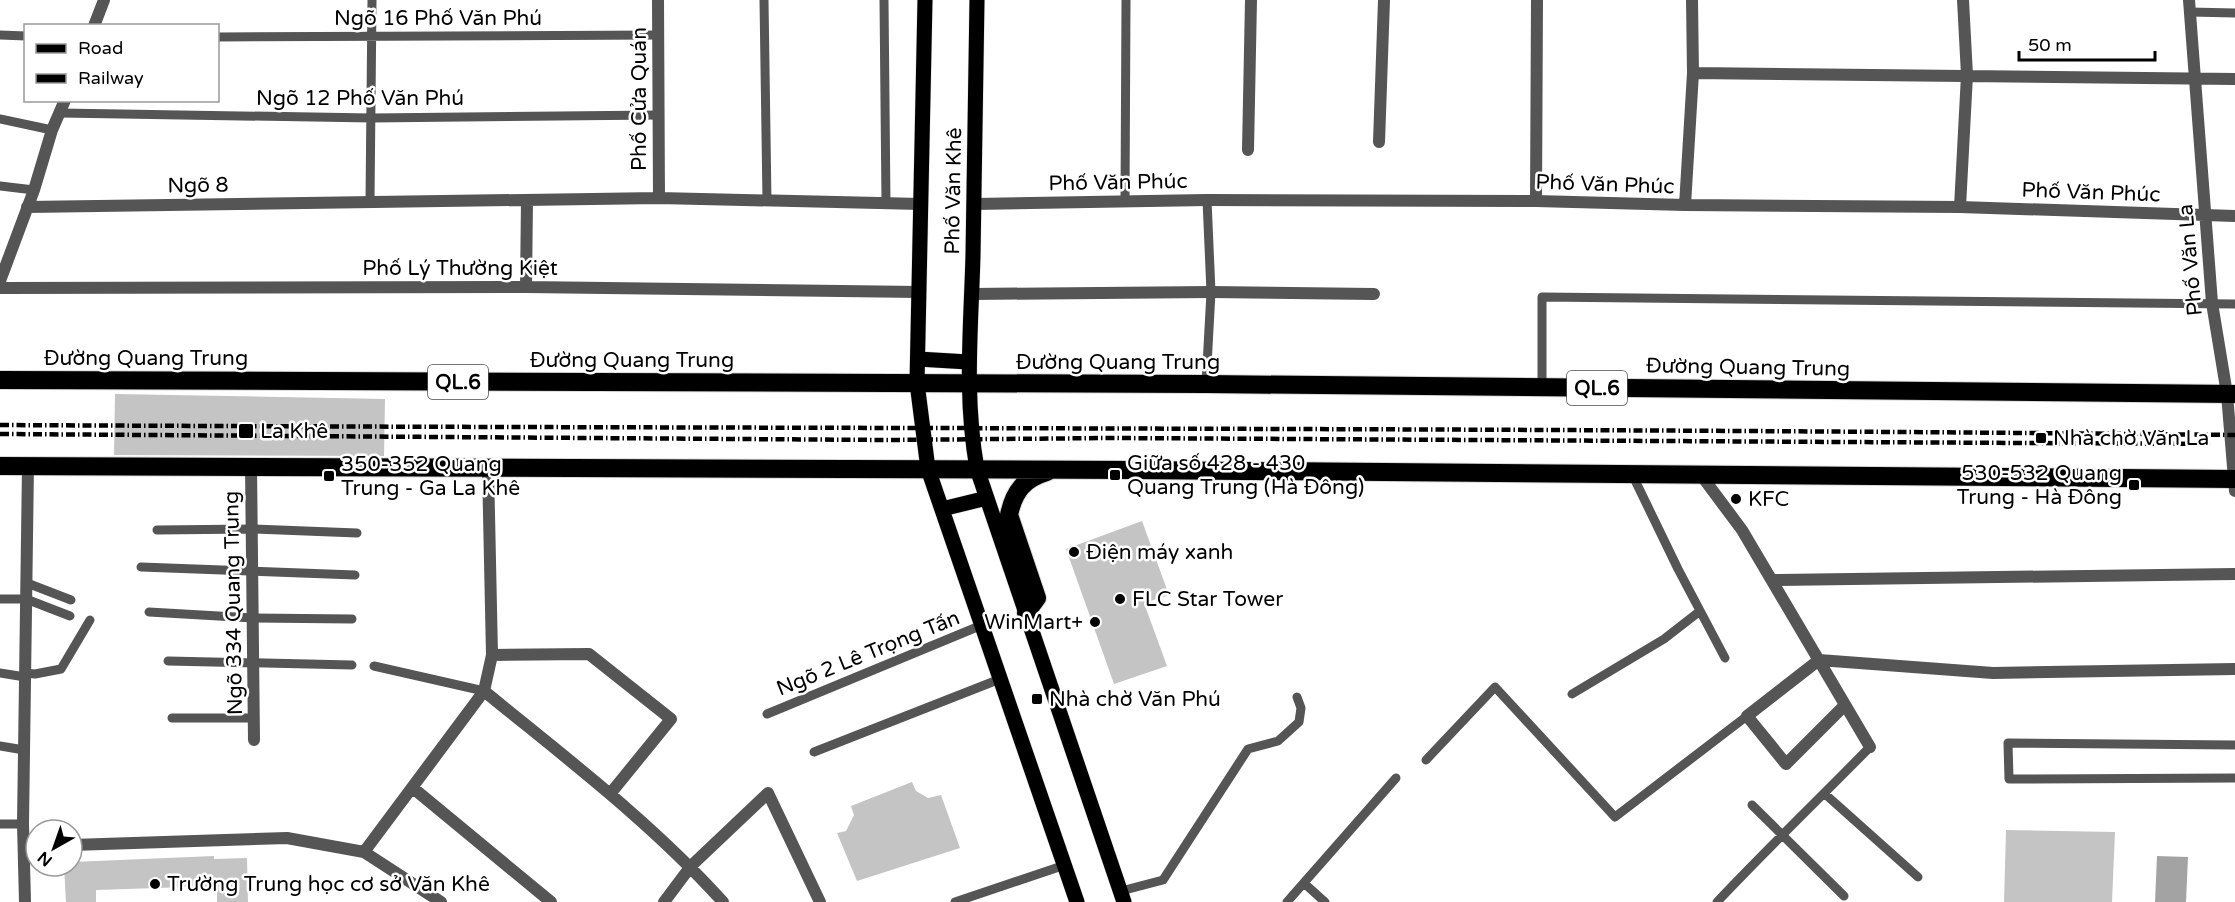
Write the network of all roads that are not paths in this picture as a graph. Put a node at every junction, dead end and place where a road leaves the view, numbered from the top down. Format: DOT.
graph roads {
  1 [pos="104,0"];
  2 [pos="372,0"];
  3 [pos="658,0"];
  4 [pos="764,0"];
  5 [pos="884,0"];
  6 [pos="925,0"];
  7 [pos="977,0"];
  8 [pos="1126,0"];
  9 [pos="1251,0"];
  10 [pos="1384,0"];
  11 [pos="1537,0"];
  12 [pos="1692,0"];
  13 [pos="1963,0"];
  14 [pos="2190,6"];
  15 [pos="2235,12"];
  16 [pos="95,24"];
  17 [pos="0,35"];
  18 [pos="658,35"];
  19 [pos="24,36"];
  20 [pos="219,37"];
  21 [pos="372,37"];
  22 [pos="1693,73"];
  23 [pos="1967,75"];
  24 [pos="2196,79"];
  25 [pos="2235,79"];
  26 [pos="64,102"];
  27 [pos="61,113"];
  28 [pos="659,115"];
  29 [pos="372,118"];
  30 [pos="0,119"];
  31 [pos="52,130"];
  32 [pos="1379,142"];
  33 [pos="1248,150"];
  34 [pos="0,186"];
  35 [pos="34,190"];
  36 [pos="659,198"];
  37 [pos="527,200"];
  38 [pos="1207,200"];
  39 [pos="370,201"];
  40 [pos="767,201"];
  41 [pos="1536,201"];
  42 [pos="1125,202"];
  43 [pos="885,204"];
  44 [pos="921,204"];
  45 [pos="974,204"];
  46 [pos="1685,205"];
  47 [pos="27,207"];
  48 [pos="1960,207"];
  49 [pos="2206,216"];
  50 [pos="2235,216"];
  51 [pos="0,281"];
  52 [pos="526,287"];
  53 [pos="0,288"];
  54 [pos="919,292"];
  55 [pos="1211,292"];
  56 [pos="972,294"];
  57 [pos="1374,294"];
  58 [pos="2212,303"];
  59 [pos="2235,304"];
  60 [pos="918,359"];
  61 [pos="968,362"];
  62 [pos="0,380"];
  63 [pos="917,383"];
  64 [pos="968,383"];
  65 [pos="1206,384"];
  66 [pos="1542,387"];
  67 [pos="2231,394"];
  68 [pos="0,466"];
  69 [pos="28,466"];
  70 [pos="251,466"];
  71 [pos="488,467"];
  72 [pos="928,469"];
  73 [pos="977,469"];
  74 [pos="1054,469"];
  75 [pos="1632,474"];
  76 [pos="1701,475"];
  77 [pos="2235,479"];
  78 [pos="2235,491"];
  79 [pos="987,498"];
  80 [pos="942,509"];
  81 [pos="252,529"];
  82 [pos="157,530"];
  83 [pos="357,532"];
  84 [pos="141,567"];
  85 [pos="252,572"];
  86 [pos="2235,574"];
  87 [pos="355,575"];
  88 [pos="1772,580"];
  89 [pos="27,583"];
  90 [pos="0,599"];
  91 [pos="26,599"];
  92 [pos="71,600"];
  93 [pos="1700,611"];
  94 [pos="149,612"];
  95 [pos="1026,613"];
  96 [pos="70,616"];
  97 [pos="253,618"];
  98 [pos="352,619"];
  99 [pos="90,620"];
  100 [pos="982,625"];
  101 [pos="492,655"];
  102 [pos="1725,658"];
  103 [pos="1819,660"];
  104 [pos="168,661"];
  105 [pos="253,664"];
  106 [pos="352,665"];
  107 [pos="374,666"];
  108 [pos="2235,669"];
  109 [pos="0,673"];
  110 [pos="25,675"];
  111 [pos="1000,679"];
  112 [pos="484,691"];
  113 [pos="1572,694"];
  114 [pos="1297,697"];
  115 [pos="1845,705"];
  116 [pos="767,714"];
  117 [pos="1747,716"];
  118 [pos="172,718"];
  119 [pos="254,718"];
  120 [pos="254,740"];
  121 [pos="2235,745"];
  122 [pos="0,746"];
  123 [pos="1870,747"];
  124 [pos="24,750"];
  125 [pos="814,752"];
  126 [pos="1426,760"];
  127 [pos="1396,778"];
  128 [pos="2235,778"];
  129 [pos="413,788"];
  130 [pos="610,794"];
  131 [pos="1825,794"];
  132 [pos="1752,805"];
  133 [pos="0,824"];
  134 [pos="23,824"];
  135 [pos="24,827"];
  136 [pos="1780,835"];
  137 [pos="84,845"];
  138 [pos="364,852"];
  139 [pos="1065,865"];
  140 [pos="691,866"];
  141 [pos="1918,877"];
  142 [pos="27,878"];
  143 [pos="1305,884"];
  144 [pos="1123,896"];
  145 [pos="1844,896"];
  146 [pos="25,902"];
  147 [pos="441,902"];
  148 [pos="551,902"];
  149 [pos="663,902"];
  150 [pos="723,902"];
  151 [pos="820,902"];
  152 [pos="956,902"];
  153 [pos="1077,902"];
  154 [pos="1287,902"];
  155 [pos="1325,902"];
  156 [pos="1717,902"];
  1 -- 16 [label="street"];
  2 -- 21 [label="lane"];
  3 -- 18 [label="street, Phố Cửa Quán"];
  4 -- 40 [label="lane"];
  5 -- 43 [label="lane"];
  6 -- 44 [label="main road, Phố Văn Khê"];
  7 -- 45 [label="main road, Phố Văn Khê"];
  8 -- 42 [label="lane"];
  9 -- 33 [label="street"];
  10 -- 32 [label="street"];
  11 -- 41 [label="street"];
  12 -- 22 [label="street"];
  13 -- 23 [label="street"];
  14 -- 15 [label="lane"];
  14 -- 24 [label="street, Phố Văn La"];
  17 -- 19 [label="lane"];
  18 -- 21 [label="lane, Ngõ 16 Phố Văn Phú"];
  18 -- 28 [label="street, Phố Cửa Quán"];
  20 -- 21 [label="lane, Ngõ 16 Phố Văn Phú"];
  21 -- 29 [label="lane"];
  22 -- 23 [label="street"];
  22 -- 46 [label="street"];
  23 -- 24 [label="street"];
  23 -- 48 [label="street"];
  24 -- 25 [label="street"];
  24 -- 49 [label="street, Phố Văn La"];
  26 -- 27 [label="street"];
  27 -- 29 [label="lane, Ngõ 12 Phố Văn Phú"];
  27 -- 31 [label="street"];
  28 -- 29 [label="lane, Ngõ 12 Phố Văn Phú"];
  28 -- 36 [label="street, Phố Cửa Quán"];
  29 -- 39 [label="lane"];
  30 -- 31 [label="lane"];
  31 -- 35 [label="street"];
  34 -- 35 [label="lane"];
  35 -- 47 [label="street"];
  36 -- 37 [label="street, Ngõ 8"];
  36 -- 40 [label="street, Ngõ 8"];
  37 -- 39 [label="street, Ngõ 8"];
  37 -- 52 [label="street"];
  38 -- 41 [label="street, Phố Văn Phúc"];
  38 -- 42 [label="street, Phố Văn Phúc"];
  38 -- 55 [label="lane"];
  39 -- 47 [label="street, Ngõ 8"];
  40 -- 43 [label="street, Ngõ 8"];
  41 -- 46 [label="street, Phố Văn Phúc"];
  42 -- 45 [label="street, Phố Văn Phúc"];
  43 -- 44 [label="street, Ngõ 8"];
  44 -- 54 [label="main road, Phố Văn Khê"];
  45 -- 56 [label="main road, Phố Văn Khê"];
  46 -- 48 [label="street, Phố Văn Phúc"];
  47 -- 51 [label="street"];
  48 -- 49 [label="street, Phố Văn Phúc"];
  49 -- 50 [label="street, Phố Văn Phúc"];
  49 -- 58 [label="street, Phố Văn La"];
  52 -- 53 [label="street, Phố Lý Thường Kiệt"];
  52 -- 54 [label="street, Phố Lý Thường Kiệt"];
  54 -- 60 [label="main road, Phố Văn Khê"];
  55 -- 56 [label="street"];
  55 -- 57 [label="street"];
  55 -- 65 [label="lane"];
  56 -- 61 [label="main road, Phố Văn Khê"];
  58 -- 59 [label="lane"];
  58 -- 66 [label="lane"];
  58 -- 67 [label="street, Phố Văn La"];
  60 -- 61 [label="main road"];
  60 -- 63 [label="main road, Phố Văn Khê"];
  61 -- 64 [label="main road, Phố Văn Khê"];
  62 -- 63 [label="highway, Đường Quang Trung / QL.6"];
  63 -- 64 [label="highway, Đường Quang Trung / QL.6"];
  63 -- 72 [label="main road, Phố Văn Khê"];
  64 -- 65 [label="highway, Đường Quang Trung / QL.6"];
  64 -- 73 [label="main road, Phố Văn Khê"];
  65 -- 66 [label="highway, Đường Quang Trung / QL.6"];
  66 -- 67 [label="highway, Đường Quang Trung / QL.6"];
  67 -- 77 [label="street, Phố Văn La"];
  68 -- 69 [label="highway"];
  69 -- 70 [label="highway"];
  69 -- 89 [label="street"];
  70 -- 71 [label="highway"];
  70 -- 81 [label="street, Ngõ 334 Quang Trung"];
  71 -- 72 [label="highway"];
  71 -- 101 [label="street"];
  72 -- 73 [label="highway"];
  72 -- 80 [label="main road, Phố Văn Khê"];
  73 -- 74 [label="highway"];
  73 -- 79 [label="main road, Phố Văn Khê"];
  74 -- 75 [label="highway"];
  74 -- 95 [label="highway"];
  75 -- 76 [label="highway"];
  75 -- 93 [label="lane"];
  76 -- 77 [label="highway"];
  76 -- 88 [label="street"];
  77 -- 78 [label="street, Phố Văn La"];
  79 -- 80 [label="main road"];
  79 -- 95 [label="main road, Phố Văn Khê"];
  80 -- 100 [label="main road, Phố Văn Khê"];
  81 -- 82 [label="lane"];
  81 -- 83 [label="lane"];
  81 -- 85 [label="street, Ngõ 334 Quang Trung"];
  84 -- 85 [label="lane"];
  85 -- 87 [label="lane"];
  85 -- 97 [label="street, Ngõ 334 Quang Trung"];
  86 -- 88 [label="street"];
  88 -- 103 [label="street"];
  89 -- 91 [label="street"];
  89 -- 92 [label="lane"];
  90 -- 91 [label="lane"];
  91 -- 96 [label="lane"];
  91 -- 110 [label="street"];
  93 -- 102 [label="lane"];
  93 -- 113 [label="lane"];
  94 -- 97 [label="lane"];
  95 -- 144 [label="main road, Phố Văn Khê"];
  97 -- 98 [label="lane"];
  97 -- 105 [label="street, Ngõ 334 Quang Trung"];
  99 -- 110 [label="lane"];
  100 -- 111 [label="main road, Phố Văn Khê"];
  100 -- 116 [label="lane, Ngõ 2 Lê Trọng Tấn"];
  101 -- 112 [label="street"];
  101 -- 130 [label="street"];
  103 -- 108 [label="street"];
  103 -- 115 [label="street"];
  103 -- 117 [label="street"];
  104 -- 105 [label="lane"];
  105 -- 106 [label="lane"];
  105 -- 119 [label="street, Ngõ 334 Quang Trung"];
  107 -- 112 [label="lane"];
  109 -- 110 [label="lane"];
  110 -- 124 [label="street"];
  111 -- 125 [label="lane"];
  111 -- 139 [label="main road, Phố Văn Khê"];
  112 -- 129 [label="street"];
  112 -- 130 [label="street"];
  114 -- 144 [label="lane"];
  115 -- 117 [label="street"];
  115 -- 123 [label="street"];
  117 -- 126 [label="lane"];
  118 -- 119 [label="lane"];
  119 -- 120 [label="street, Ngõ 334 Quang Trung"];
  121 -- 128 [label="lane"];
  122 -- 124 [label="lane"];
  123 -- 131 [label="lane"];
  124 -- 134 [label="street"];
  127 -- 143 [label="lane"];
  129 -- 138 [label="street"];
  129 -- 148 [label="street"];
  130 -- 140 [label="street"];
  131 -- 136 [label="lane"];
  131 -- 141 [label="lane"];
  132 -- 136 [label="lane"];
  133 -- 134 [label="lane"];
  134 -- 135 [label="street"];
  136 -- 145 [label="lane"];
  136 -- 156 [label="lane"];
  137 -- 138 [label="street"];
  138 -- 147 [label="street"];
  139 -- 152 [label="lane"];
  139 -- 153 [label="main road, Phố Văn Khê"];
  140 -- 149 [label="street"];
  140 -- 150 [label="street"];
  140 -- 151 [label="street"];
  142 -- 146 [label="street"];
  143 -- 154 [label="lane"];
  143 -- 155 [label="lane"];
}
